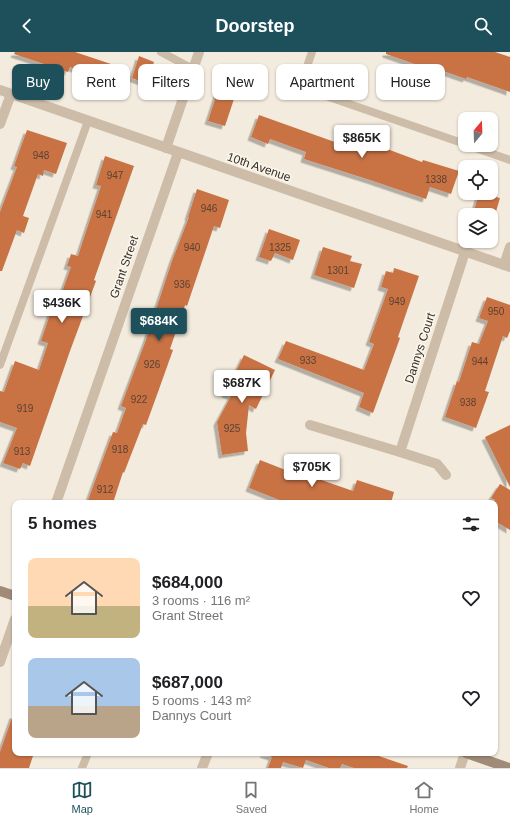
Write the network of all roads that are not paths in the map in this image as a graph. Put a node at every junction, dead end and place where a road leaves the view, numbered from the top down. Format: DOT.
graph roads {
  1 [pos="161,52"];
  2 [pos="199,52"];
  3 [pos="312,52"];
  4 [pos="184,64"];
  5 [pos="195,64"];
  6 [pos="0,90"];
  7 [pos="11,94"];
  8 [pos="182,100"];
  9 [pos="88,121"];
  10 [pos="0,124"];
  11 [pos="458,142"];
  12 [pos="166,148"];
  13 [pos="487,152"];
  14 [pos="178,153"];
  15 [pos="510,160"];
  16 [pos="510,247"];
  17 [pos="465,252"];
  18 [pos="507,266"];
  19 [pos="0,365"];
  20 [pos="310,426"];
  21 [pos="400,452"];
  22 [pos="446,474"];
  23 [pos="57,500"];
  24 [pos="0,591"];
  25 [pos="12,595"];
  26 [pos="12,628"];
  27 [pos="0,662"];
  28 [pos="87,756"];
  29 [pos="207,756"];
  30 [pos="464,756"];
  31 [pos="474,756"];
  32 [pos="82,768"];
  33 [pos="202,768"];
  34 [pos="460,768"];
  35 [pos="509,768"];
  1 -- 4 [label="lane"];
  2 -- 5 [label="street"];
  3 -- 11 [label="lane"];
  6 -- 7 [label="street, 10th Avenue"];
  7 -- 9 [label="street, 10th Avenue"];
  7 -- 10 [label="street"];
  8 -- 12 [label="street"];
  9 -- 12 [label="street, 10th Avenue"];
  9 -- 19 [label="lane"];
  12 -- 14 [label="street, 10th Avenue"];
  13 -- 15 [label="lane"];
  14 -- 17 [label="street, 10th Avenue"];
  14 -- 23 [label="street, Grant Street"];
  16 -- 18 [label="street"];
  17 -- 18 [label="street, 10th Avenue"];
  17 -- 21 [label="street, Dannys Court"];
  20 -- 21 [label="street"];
  21 -- 22 [label="street"];
  24 -- 25 [label="main road"];
  26 -- 27 [label="street"];
  28 -- 32 [label="lane"];
  29 -- 33 [label="street"];
  30 -- 34 [label="street"];
  31 -- 35 [label="main road"];
}
